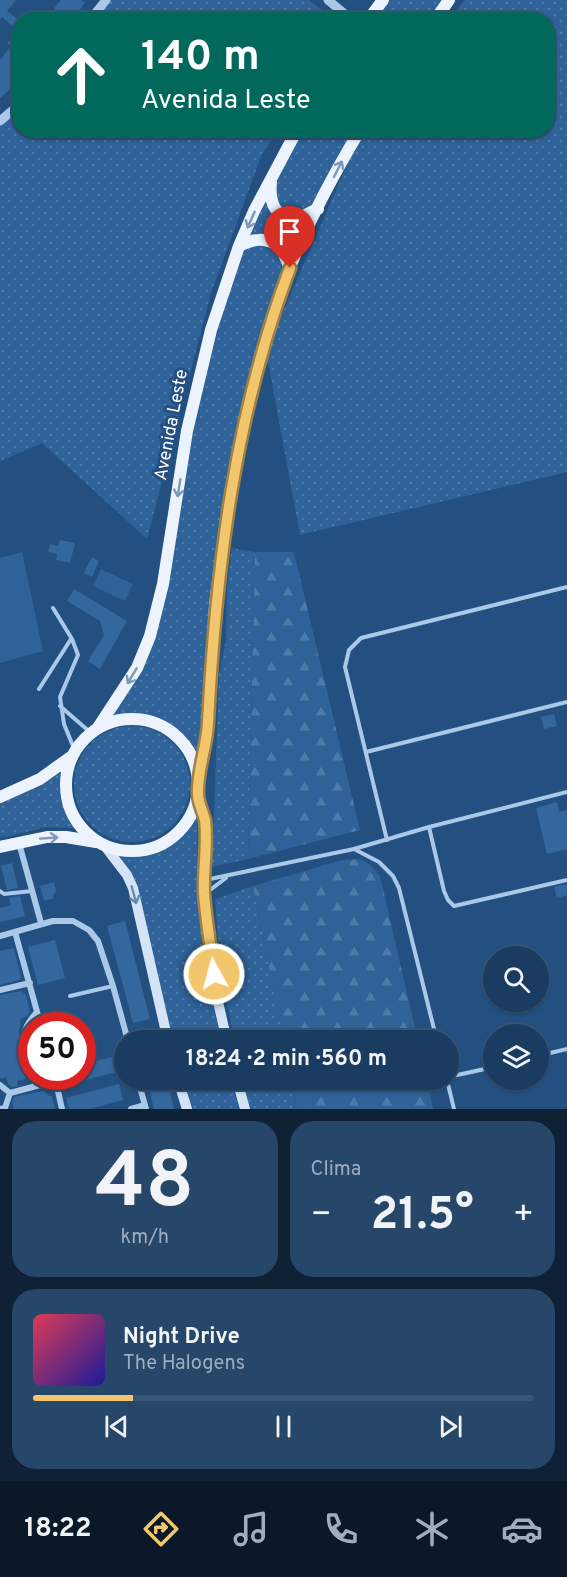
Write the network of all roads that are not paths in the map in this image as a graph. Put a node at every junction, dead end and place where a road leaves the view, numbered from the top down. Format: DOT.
graph roads {
  1 [pos="106,0"];
  2 [pos="328,0"];
  3 [pos="96,12"];
  4 [pos="342,12"];
  5 [pos="12,111"];
  6 [pos="0,121"];
  7 [pos="293,138"];
  8 [pos="356,138"];
  9 [pos="271,178"];
  10 [pos="318,209"];
  11 [pos="239,246"];
  12 [pos="290,268"];
  13 [pos="567,587"];
  14 [pos="52,608"];
  15 [pos="72,639"];
  16 [pos="39,689"];
  17 [pos="567,702"];
  18 [pos="60,706"];
  19 [pos="94,731"];
  20 [pos="366,752"];
  21 [pos="74,754"];
  22 [pos="198,777"];
  23 [pos="567,792"];
  24 [pos="198,795"];
  25 [pos="0,797"];
  26 [pos="429,827"];
  27 [pos="387,840"];
  28 [pos="19,842"];
  29 [pos="101,844"];
  30 [pos="0,847"];
  31 [pos="354,849"];
  32 [pos="230,875"];
  33 [pos="204,880"];
  34 [pos="567,880"];
  35 [pos="0,891"];
  36 [pos="32,891"];
  37 [pos="204,894"];
  38 [pos="41,923"];
  39 [pos="15,932"];
  40 [pos="0,936"];
  41 [pos="30,983"];
  42 [pos="113,986"];
  43 [pos="0,990"];
  44 [pos="70,996"];
  45 [pos="37,1012"];
  46 [pos="125,1030"];
  47 [pos="165,1030"];
  48 [pos="224,1030"];
  49 [pos="434,1030"];
  50 [pos="567,1049"];
  51 [pos="549,1053"];
  52 [pos="483,1069"];
  53 [pos="459,1076"];
  54 [pos="0,1084"];
  55 [pos="21,1090"];
  56 [pos="58,1090"];
  57 [pos="141,1090"];
  58 [pos="181,1090"];
  59 [pos="240,1090"];
  60 [pos="450,1090"];
  61 [pos="10,1093"];
  62 [pos="145,1107"];
  63 [pos="1,1109"];
  64 [pos="62,1109"];
  65 [pos="131,1109"];
  66 [pos="187,1109"];
  67 [pos="245,1109"];
  68 [pos="454,1109"];
  1 -- 3 [label="street"];
  2 -- 4 [label="street"];
  5 -- 6 [label="street"];
  7 -- 9 [label="main road, Avenida Leste"];
  10 -- 8 [label="main road, one-way"];
  9 -- 10 [label="main road"];
  9 -- 11 [label="main road, Avenida Leste, one-way"];
  10 -- 12 [label="main road"];
  11 -- 12 [label="main road"];
  11 -- 19 [label="main road, Avenida Leste, one-way"];
  12 -- 22 [label="main road"];
  13 -- 20 [label="lane"];
  14 -- 15 [label="lane"];
  15 -- 16 [label="lane"];
  15 -- 18 [label="lane"];
  17 -- 20 [label="lane"];
  18 -- 19 [label="lane"];
  18 -- 21 [label="lane"];
  19 -- 21 [label="main road"];
  19 -- 22 [label="main road"];
  20 -- 27 [label="lane"];
  21 -- 25 [label="main road"];
  21 -- 29 [label="main road"];
  22 -- 24 [label="main road"];
  23 -- 26 [label="lane"];
  24 -- 29 [label="main road"];
  24 -- 33 [label="main road"];
  26 -- 27 [label="lane"];
  26 -- 34 [label="lane"];
  27 -- 31 [label="lane"];
  28 -- 29 [label="main road, one-way"];
  28 -- 30 [label="main road"];
  28 -- 36 [label="street"];
  29 -- 47 [label="main road, one-way"];
  31 -- 32 [label="lane"];
  31 -- 49 [label="lane"];
  32 -- 33 [label="lane"];
  32 -- 37 [label="lane"];
  33 -- 37 [label="main road"];
  35 -- 36 [label="lane"];
  36 -- 38 [label="street"];
  37 -- 48 [label="main road"];
  38 -- 39 [label="street"];
  38 -- 42 [label="street"];
  39 -- 40 [label="street"];
  39 -- 41 [label="street"];
  41 -- 43 [label="street"];
  41 -- 45 [label="street"];
  42 -- 44 [label="lane"];
  42 -- 46 [label="street"];
  50 -- 51 [label="lane"];
  52 -- 53 [label="lane"];
  54 -- 61 [label="street"];
  55 -- 61 [label="street"];
  56 -- 64 [label="street"];
  57 -- 62 [label="street"];
  58 -- 66 [label="main road"];
  59 -- 67 [label="main road"];
  60 -- 68 [label="lane"];
  61 -- 63 [label="street"];
  62 -- 65 [label="street"];
}
